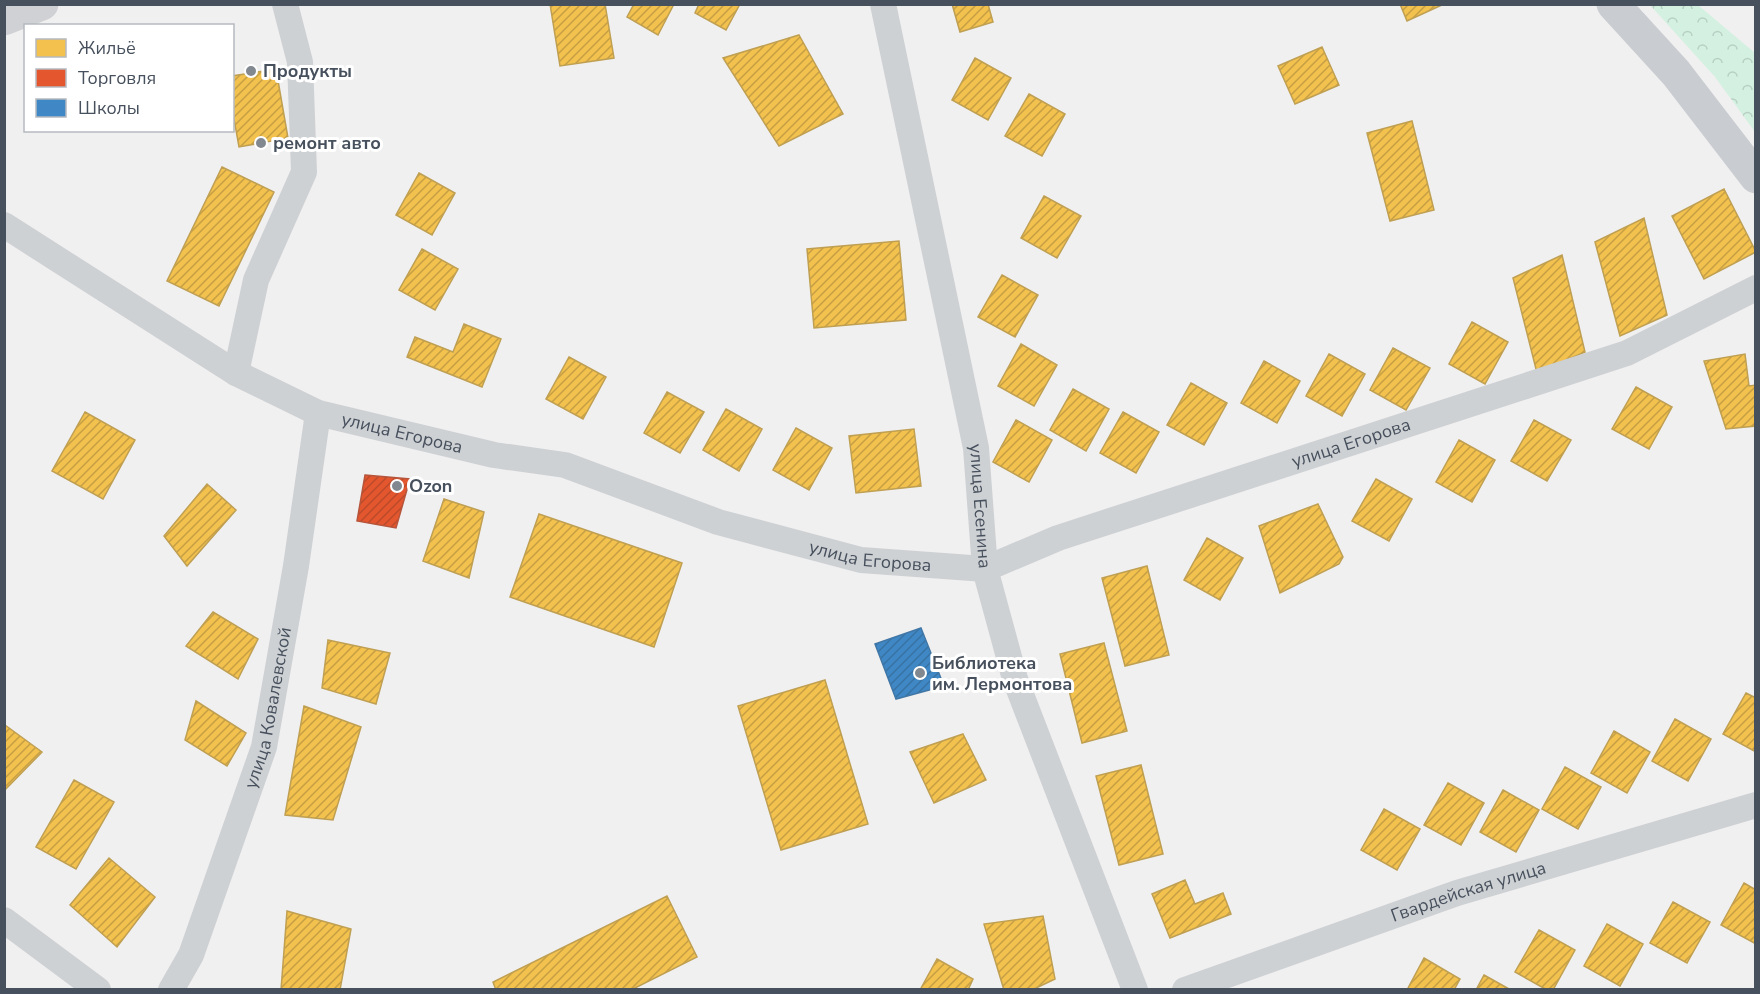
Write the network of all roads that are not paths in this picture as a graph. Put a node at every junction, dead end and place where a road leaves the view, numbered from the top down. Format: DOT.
graph roads {
  1 [pos="42,4"];
  2 [pos="285,4"];
  3 [pos="883,4"];
  4 [pos="1613,4"];
  5 [pos="4,19"];
  6 [pos="1755,177"];
  7 [pos="4,225"];
  8 [pos="1755,288"];
  9 [pos="236,373"];
  10 [pos="318,413"];
  11 [pos="985,569"];
  12 [pos="1755,804"];
  13 [pos="4,920"];
  14 [pos="98,990"];
  15 [pos="171,990"];
  16 [pos="1136,990"];
  17 [pos="1185,990"];
  1 -- 5 [label="street"];
  2 -- 9 [label="street"];
  3 -- 11 [label="street, улица Есенина"];
  4 -- 6 [label="main road"];
  7 -- 9 [label="street, улица Егорова"];
  8 -- 11 [label="street, улица Егорова"];
  9 -- 10 [label="street, улица Егорова"];
  10 -- 11 [label="street, улица Егорова"];
  10 -- 15 [label="street, улица Ковалевской"];
  11 -- 16 [label="street, улица Есенина"];
  12 -- 17 [label="street, Гвардейская улица"];
  13 -- 14 [label="street"];
}
